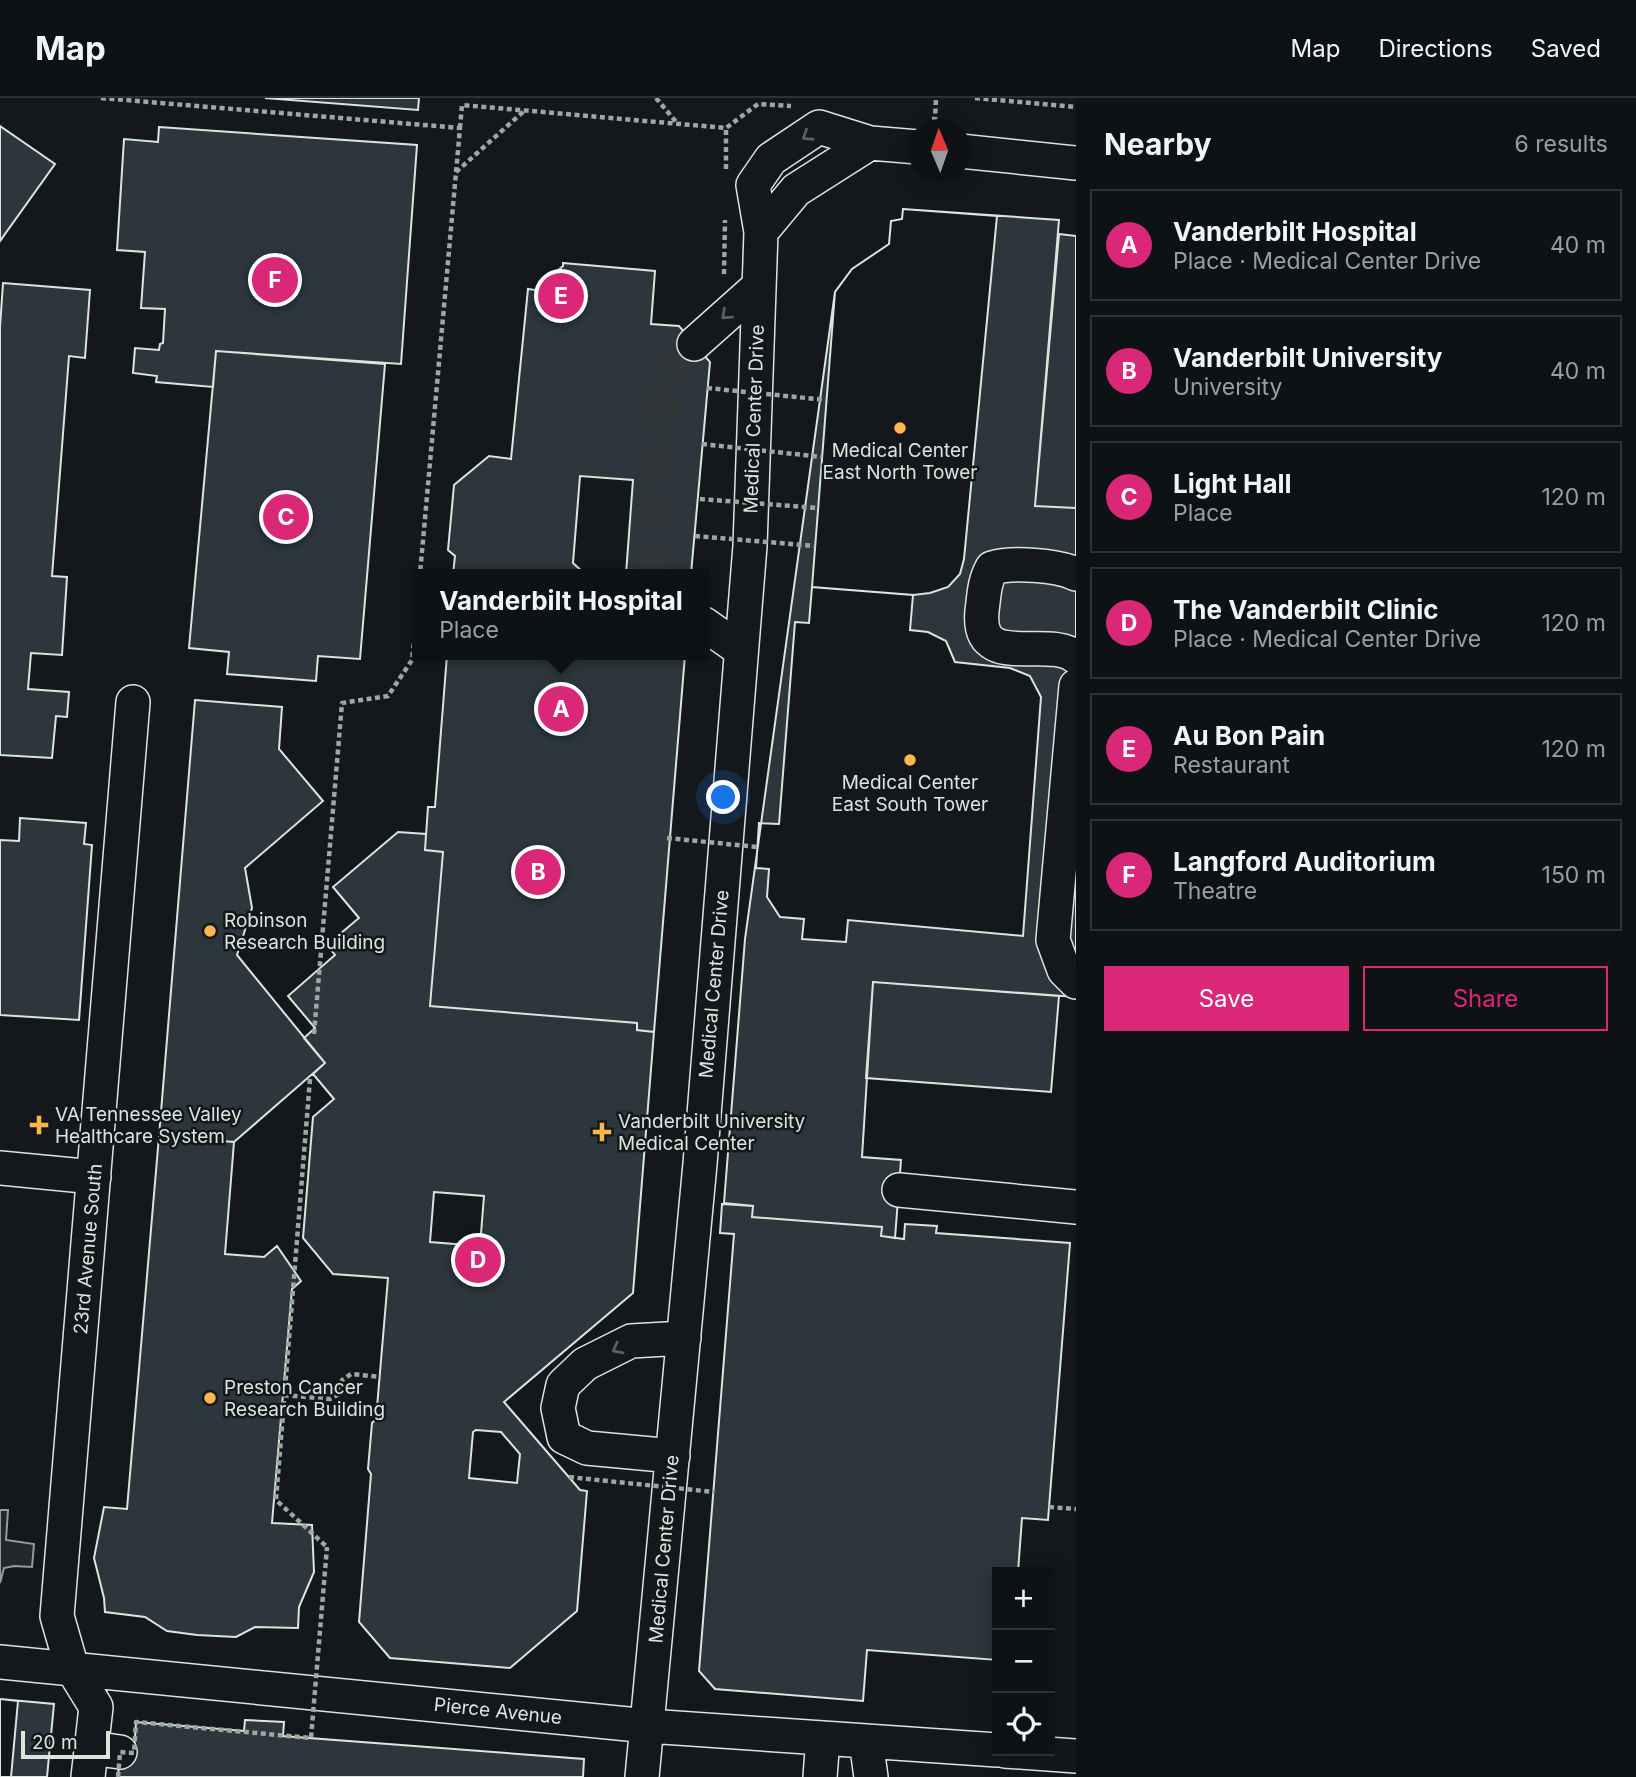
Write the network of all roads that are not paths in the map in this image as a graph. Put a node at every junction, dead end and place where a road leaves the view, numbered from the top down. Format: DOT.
graph roads {
  1 [pos="908,135"];
  2 [pos="971,153"];
  3 [pos="1076,163"];
  4 [pos="758,286"];
  5 [pos="694,344"];
  6 [pos="1076,574"];
  7 [pos="710,628"];
  8 [pos="741,650"];
  9 [pos="1076,657"];
  10 [pos="1076,686"];
  11 [pos="133,702"];
  12 [pos="1076,982"];
  13 [pos="0,1168"];
  14 [pos="93,1177"];
  15 [pos="899,1190"];
  16 [pos="1076,1207"];
  17 [pos="684,1338"];
  18 [pos="673,1456"];
  19 [pos="0,1662"];
  20 [pos="72,1668"];
  21 [pos="648,1726"];
  22 [pos="822,1738"];
  23 [pos="866,1741"];
  24 [pos="992,1750"];
  25 [pos="1055,1755"];
  26 [pos="1076,1756"];
  27 [pos="104,1764"];
  28 [pos="642,1777"];
  29 [pos="820,1777"];
  30 [pos="871,1777"];
  1 -- 4 [label="street, Medical Center Drive"];
  2 -- 3 [label="street"];
  4 -- 5 [label="street, one-way"];
  4 -- 8 [label="street, Medical Center Drive"];
  6 -- 9 [label="street"];
  7 -- 8 [label="street"];
  8 -- 17 [label="street, Medical Center Drive"];
  10 -- 12 [label="street"];
  11 -- 14 [label="street, 23rd Avenue South"];
  13 -- 14 [label="street"];
  14 -- 20 [label="street, 23rd Avenue South"];
  15 -- 16 [label="street"];
  17 -- 18 [label="street, Medical Center Drive"];
  17 -- 18 [label="street, one-way"];
  18 -- 21 [label="street, Medical Center Drive"];
  19 -- 20 [label="street, Pierce Avenue"];
  20 -- 21 [label="street, Pierce Avenue"];
  20 -- 27 [label="street, 23rd Avenue South"];
  21 -- 22 [label="street, Pierce Avenue"];
  21 -- 28 [label="street, Medical Center Drive"];
  22 -- 23 [label="street, Pierce Avenue"];
  22 -- 29 [label="street"];
  23 -- 24 [label="street, Pierce Avenue"];
  23 -- 30 [label="street"];
  25 -- 26 [label="street"];
}
